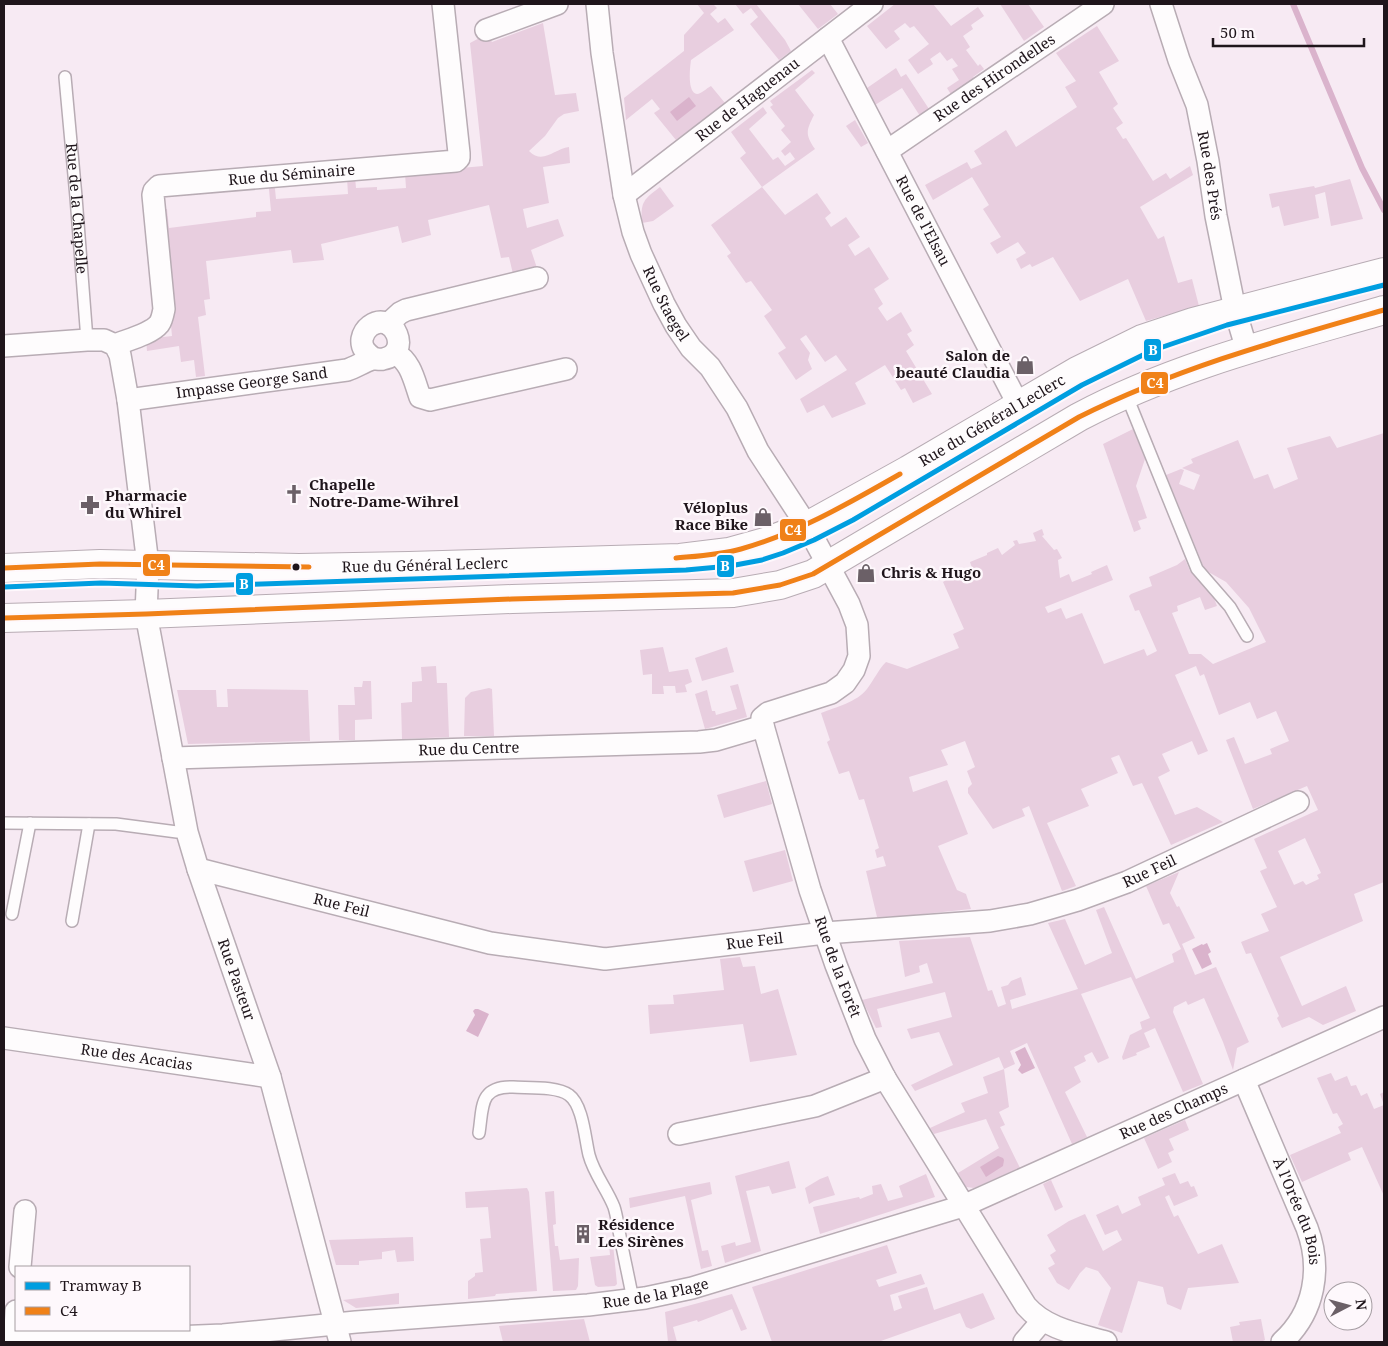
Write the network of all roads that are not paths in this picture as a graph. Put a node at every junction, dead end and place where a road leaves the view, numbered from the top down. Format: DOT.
graph roads {
  1 [pos="443,4"];
  2 [pos="557,4"];
  3 [pos="598,4"];
  4 [pos="872,4"];
  5 [pos="1103,4"];
  6 [pos="1161,4"];
  7 [pos="486,30"];
  8 [pos="828,38"];
  9 [pos="65,77"];
  10 [pos="887,151"];
  11 [pos="624,195"];
  12 [pos="1384,272"];
  13 [pos="537,278"];
  14 [pos="1235,310"];
  15 [pos="1384,310"];
  16 [pos="388,324"];
  17 [pos="87,340"];
  18 [pos="115,344"];
  19 [pos="4,346"];
  20 [pos="1247,350"];
  21 [pos="395,353"];
  22 [pos="373,358"];
  23 [pos="566,369"];
  24 [pos="1126,393"];
  25 [pos="128,400"];
  26 [pos="1018,404"];
  27 [pos="807,526"];
  28 [pos="148,565"];
  29 [pos="829,566"];
  30 [pos="4,568"];
  31 [pos="146,614"];
  32 [pos="4,618"];
  33 [pos="1247,636"];
  34 [pos="763,726"];
  35 [pos="173,758"];
  36 [pos="1298,802"];
  37 [pos="4,823"];
  38 [pos="30,824"];
  39 [pos="89,824"];
  40 [pos="187,832"];
  41 [pos="198,869"];
  42 [pos="12,914"];
  43 [pos="72,921"];
  44 [pos="825,933"];
  45 [pos="1384,1017"];
  46 [pos="4,1038"];
  47 [pos="270,1077"];
  48 [pos="885,1078"];
  49 [pos="1244,1080"];
  50 [pos="480,1134"];
  51 [pos="679,1134"];
  52 [pos="963,1206"];
  53 [pos="25,1211"];
  54 [pos="20,1266"];
  55 [pos="633,1300"];
  56 [pos="1042,1321"];
  57 [pos="77,1331"];
  58 [pos="338,1333"];
  59 [pos="174,1340"];
  60 [pos="1024,1342"];
  61 [pos="1106,1342"];
  62 [pos="1282,1342"];
  1 -- 18 [label="street, Rue du Séminaire"];
  2 -- 7 [label="street"];
  3 -- 11 [label="street, Rue Staegel"];
  4 -- 8 [label="street, Rue de Haguenau"];
  5 -- 10 [label="street, Rue des Hirondelles"];
  6 -- 14 [label="street, Rue des Prés"];
  8 -- 10 [label="street, Rue de l'Elsau"];
  8 -- 11 [label="street, Rue de Haguenau"];
  9 -- 17 [label="lane, Rue de la Chapelle"];
  10 -- 26 [label="street, Rue de l'Elsau"];
  11 -- 27 [label="street, Rue Staegel"];
  12 -- 14 [label="main road, Rue du Général Leclerc"];
  13 -- 16 [label="street"];
  14 -- 20 [label="street, Rue des Prés"];
  14 -- 26 [label="main road, Rue du Général Leclerc"];
  15 -- 20 [label="main road"];
  16 -- 21 [label="street"];
  16 -- 22 [label="street"];
  17 -- 18 [label="street"];
  17 -- 19 [label="street"];
  18 -- 25 [label="street"];
  20 -- 24 [label="main road"];
  21 -- 22 [label="street, Impasse George Sand"];
  21 -- 23 [label="street"];
  22 -- 25 [label="street, Impasse George Sand"];
  24 -- 29 [label="main road"];
  24 -- 33 [label="lane"];
  25 -- 28 [label="street"];
  26 -- 27 [label="main road, Rue du Général Leclerc"];
  27 -- 28 [label="main road, Rue du Général Leclerc"];
  27 -- 29 [label="street, Rue Staegel"];
  28 -- 30 [label="main road, Rue du Général Leclerc"];
  28 -- 31 [label="street"];
  29 -- 31 [label="main road"];
  29 -- 34 [label="street"];
  31 -- 32 [label="main road"];
  31 -- 35 [label="street, Rue Pasteur"];
  34 -- 35 [label="street, Rue du Centre"];
  34 -- 44 [label="street, Rue de la Forêt"];
  35 -- 40 [label="street, Rue Pasteur"];
  36 -- 44 [label="street, Rue Feil"];
  37 -- 38 [label="lane"];
  38 -- 39 [label="lane"];
  38 -- 42 [label="lane"];
  39 -- 40 [label="lane"];
  39 -- 43 [label="lane"];
  40 -- 41 [label="street, Rue Pasteur"];
  41 -- 44 [label="street, Rue Feil"];
  41 -- 47 [label="street, Rue Pasteur"];
  44 -- 48 [label="street, Rue de la Forêt"];
  45 -- 49 [label="street, Rue des Champs"];
  46 -- 47 [label="street, Rue des Acacias"];
  47 -- 58 [label="street, Rue Pasteur"];
  48 -- 51 [label="street"];
  48 -- 52 [label="street, Rue de la Forêt"];
  49 -- 52 [label="street, Rue des Champs"];
  49 -- 62 [label="street, À l'Orée du Bois"];
  50 -- 55 [label="lane"];
  52 -- 55 [label="street, Rue de la Plage"];
  52 -- 56 [label="street, Rue de la Forêt"];
  53 -- 54 [label="street"];
  55 -- 58 [label="street, Rue de la Plage"];
  56 -- 60 [label="street"];
  56 -- 61 [label="street, Rue de la Forêt"];
  57 -- 59 [label="street, Rue de la Plage"];
  58 -- 59 [label="street, Rue de la Plage"];
}
